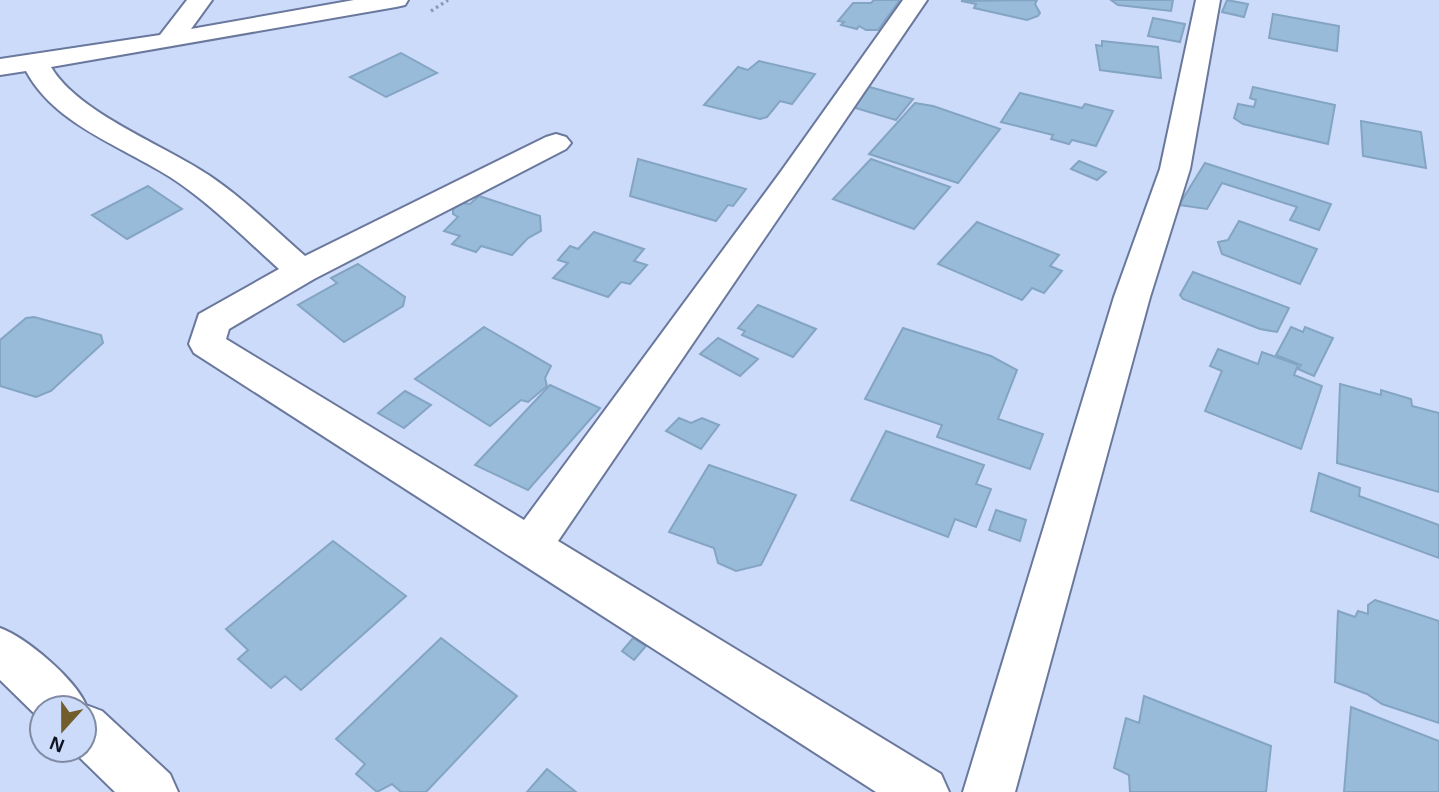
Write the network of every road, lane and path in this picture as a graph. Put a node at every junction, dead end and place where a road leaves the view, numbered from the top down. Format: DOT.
graph roads {
  1 [pos="200,0"];
  2 [pos="396,0"];
  3 [pos="915,0"];
  4 [pos="1208,0"];
  5 [pos="169,41"];
  6 [pos="17,64"];
  7 [pos="556,143"];
  8 [pos="302,271"];
  9 [pos="531,545"];
  10 [pos="0,649"];
  11 [pos="48,694"];
  12 [pos="98,741"];
  13 [pos="152,792"];
  14 [pos="923,792"];
  15 [pos="989,792"];
  1 -- 5 [label="street"];
  2 -- 5 [label="street"];
  3 -- 9 [label="street"];
  4 -- 15 [label="street"];
  5 -- 6 [label="street"];
  6 -- 8 [label="street"];
  7 -- 8 [label="street"];
  8 -- 9 [label="street"];
  9 -- 14 [label="street"];
  10 -- 11 [label="street"];
  12 -- 13 [label="street"];
}
